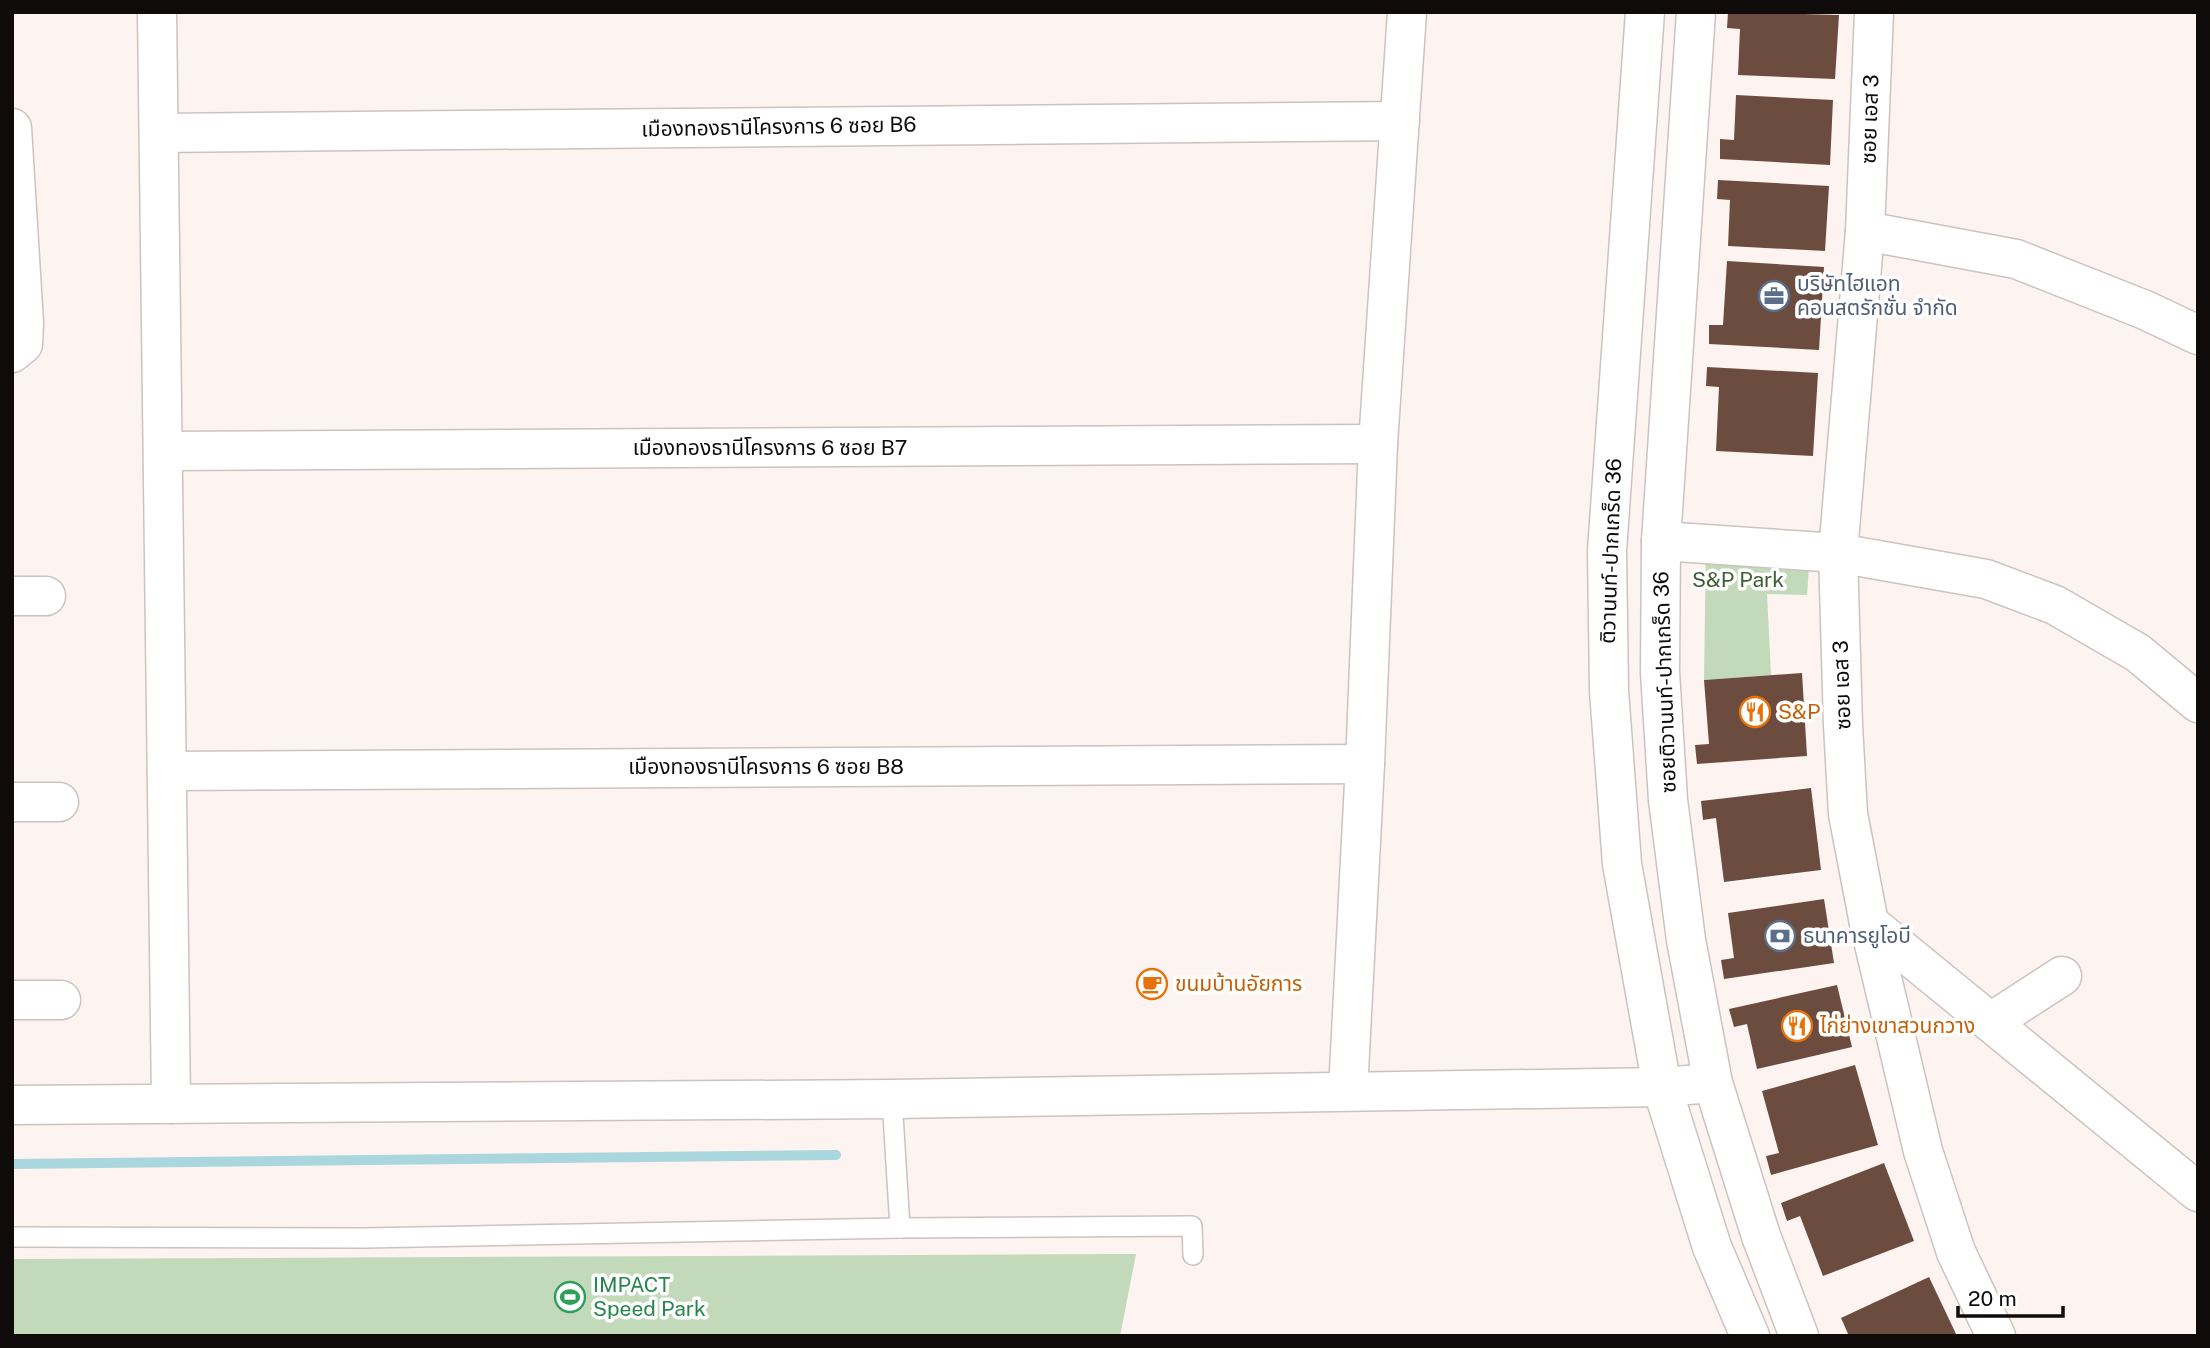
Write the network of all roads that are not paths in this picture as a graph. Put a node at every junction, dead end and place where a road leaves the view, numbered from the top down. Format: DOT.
graph roads {
  1 [pos="157,12"];
  2 [pos="1407,12"];
  3 [pos="1645,12"];
  4 [pos="1696,12"];
  5 [pos="1874,12"];
  6 [pos="1400,121"];
  7 [pos="12,128"];
  8 [pos="159,133"];
  9 [pos="1865,231"];
  10 [pos="2198,335"];
  11 [pos="12,353"];
  12 [pos="1378,444"];
  13 [pos="163,451"];
  14 [pos="1661,541"];
  15 [pos="1838,553"];
  16 [pos="2198,704"];
  17 [pos="1365,764"];
  18 [pos="167,771"];
  19 [pos="12,802"];
  20 [pos="59,802"];
  21 [pos="1869,923"];
  22 [pos="2063,976"];
  23 [pos="12,1000"];
  24 [pos="61,1000"];
  25 [pos="1991,1022"];
  26 [pos="1713,1083"];
  27 [pos="1662,1087"];
  28 [pos="1348,1091"];
  29 [pos="892,1099"];
  30 [pos="171,1104"];
  31 [pos="12,1105"];
  32 [pos="2198,1192"];
  33 [pos="900,1228"];
  34 [pos="12,1237"];
  35 [pos="1193,1255"];
  36 [pos="1750,1336"];
  37 [pos="1799,1336"];
  38 [pos="1996,1336"];
  1 -- 8 [label="street"];
  2 -- 6 [label="street"];
  3 -- 27 [label="street, ติวานนท์-ปากเกร็ด 36"];
  4 -- 14 [label="street, ซอยติวานนท์-ปากเกร็ด 36"];
  5 -- 9 [label="street, ซอย เอส 3"];
  6 -- 8 [label="street, เมืองทองธานีโครงการ 6 ซอย B6"];
  6 -- 12 [label="street"];
  7 -- 11 [label="street"];
  8 -- 13 [label="street"];
  9 -- 10 [label="street"];
  9 -- 15 [label="street, ซอย เอส 3"];
  12 -- 13 [label="street, เมืองทองธานีโครงการ 6 ซอย B7"];
  12 -- 17 [label="street"];
  13 -- 18 [label="street"];
  14 -- 15 [label="street"];
  14 -- 26 [label="street, ซอยติวานนท์-ปากเกร็ด 36"];
  15 -- 16 [label="street"];
  15 -- 21 [label="street, ซอย เอส 3"];
  17 -- 18 [label="street, เมืองทองธานีโครงการ 6 ซอย B8"];
  17 -- 28 [label="street"];
  18 -- 30 [label="street"];
  19 -- 20 [label="street"];
  21 -- 25 [label="street"];
  21 -- 38 [label="street, ซอย เอส 3"];
  22 -- 25 [label="street"];
  23 -- 24 [label="street"];
  25 -- 32 [label="street"];
  26 -- 27 [label="street"];
  26 -- 37 [label="street, ซอยติวานนท์-ปากเกร็ด 36"];
  27 -- 28 [label="street"];
  27 -- 36 [label="street"];
  28 -- 29 [label="street"];
  29 -- 30 [label="street"];
  29 -- 33 [label="lane"];
  30 -- 31 [label="street"];
  33 -- 34 [label="lane"];
  33 -- 35 [label="lane"];
}
